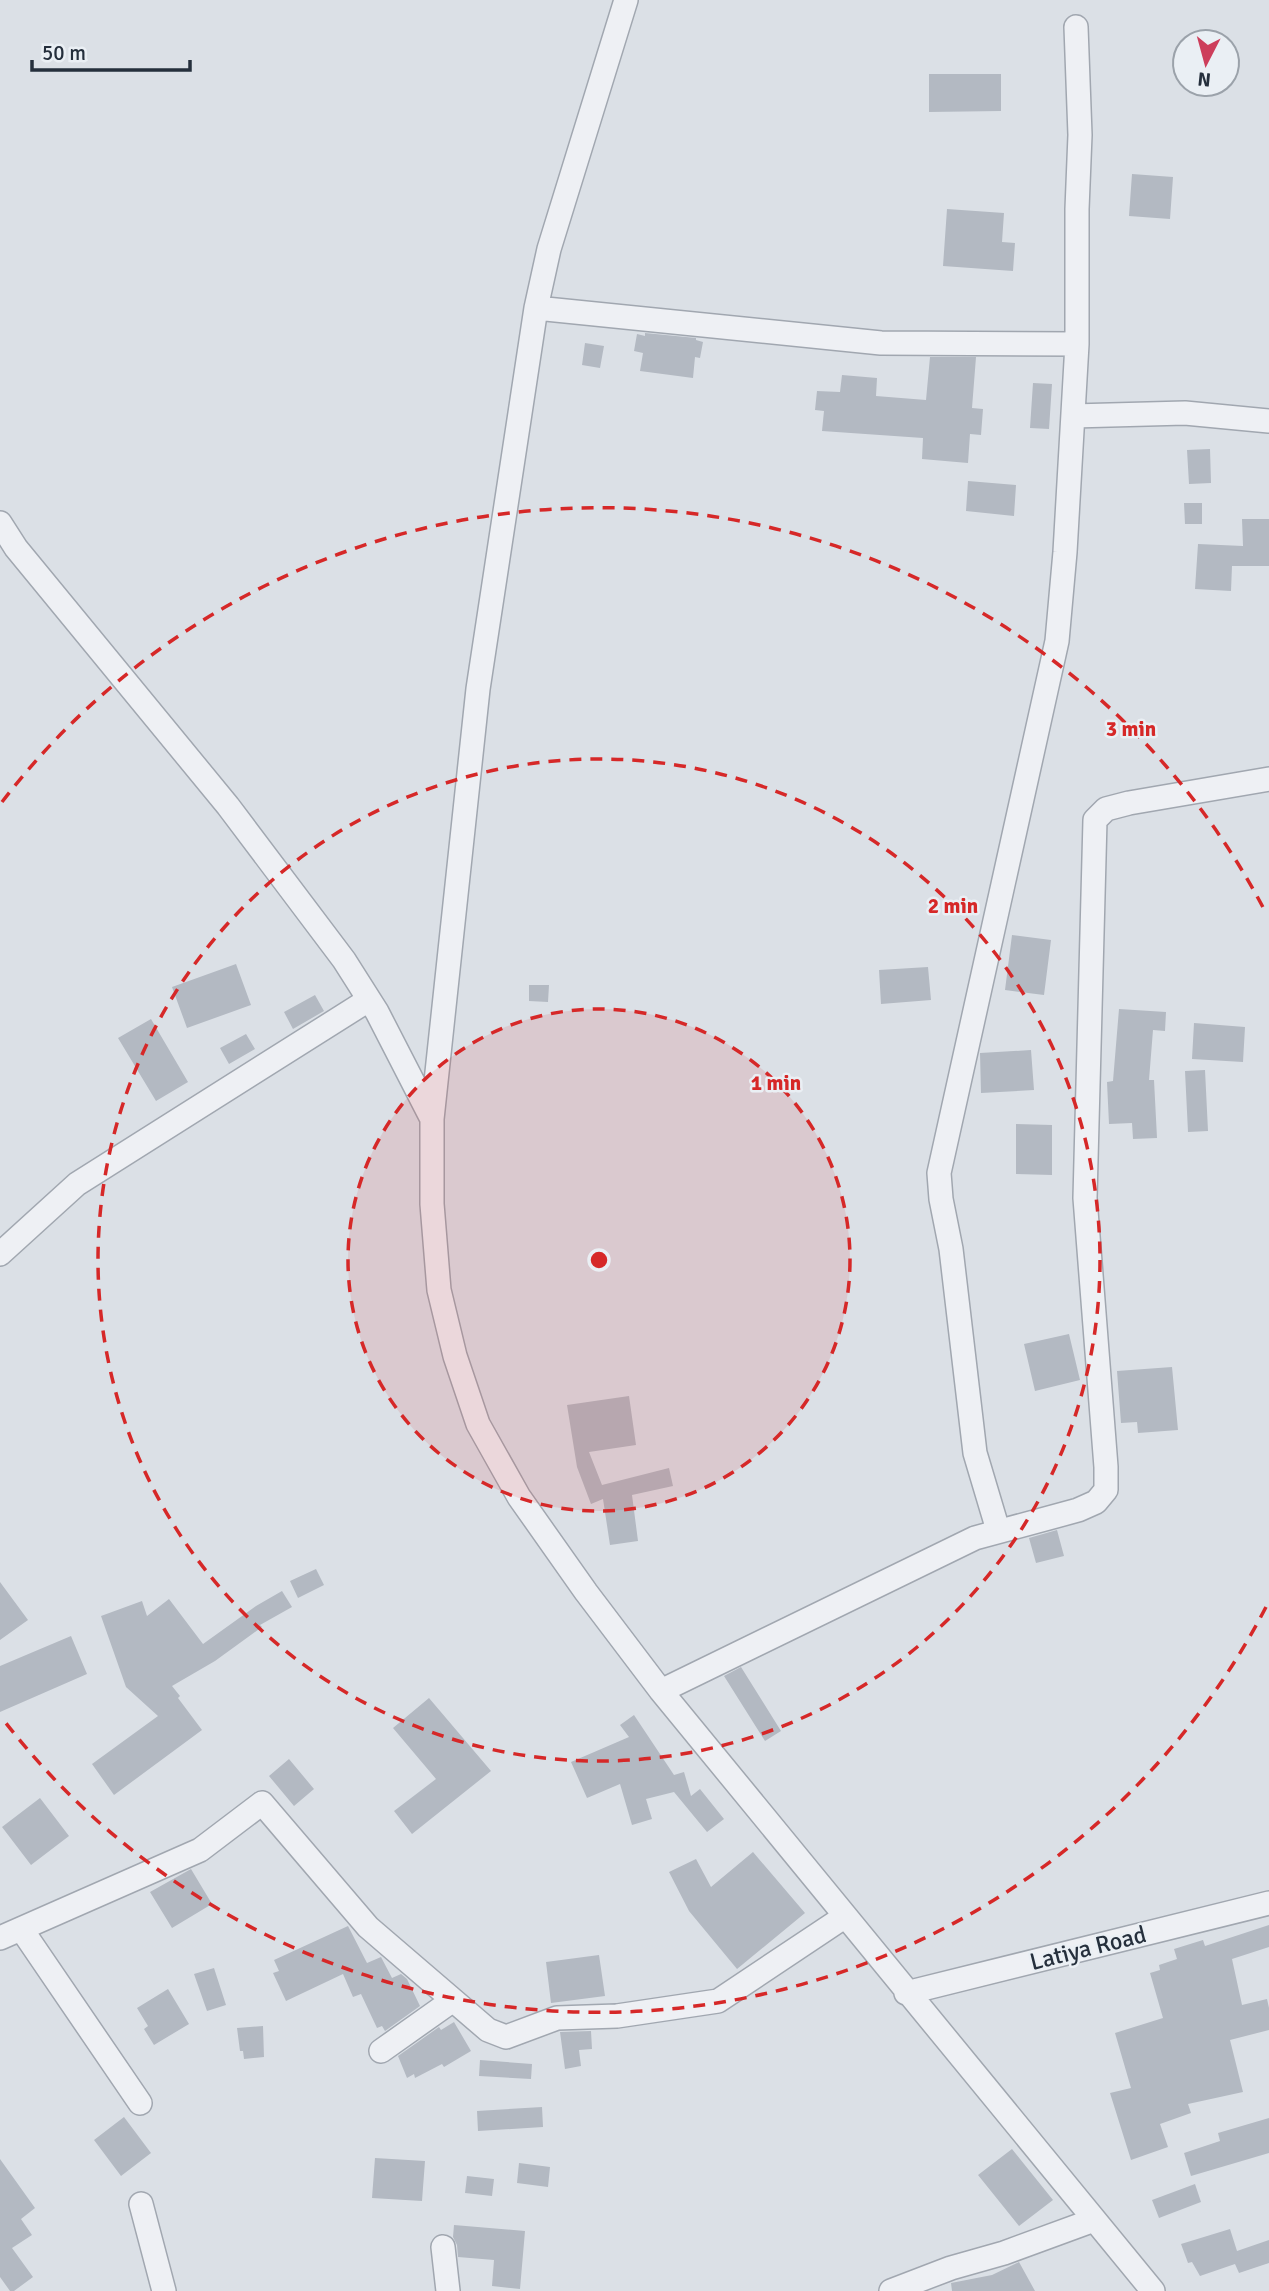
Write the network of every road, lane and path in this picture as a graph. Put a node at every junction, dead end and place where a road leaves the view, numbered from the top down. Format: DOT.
graph roads {
  1 [pos="626,0"];
  2 [pos="1076,27"];
  3 [pos="536,308"];
  4 [pos="1077,344"];
  5 [pos="1073,416"];
  6 [pos="1269,421"];
  7 [pos="0,523"];
  8 [pos="1269,779"];
  9 [pos="362,1004"];
  10 [pos="432,1119"];
  11 [pos="0,1254"];
  12 [pos="998,1530"];
  13 [pos="661,1692"];
  14 [pos="1269,1903"];
  15 [pos="844,1917"];
  16 [pos="22,1930"];
  17 [pos="0,1938"];
  18 [pos="906,1993"];
  19 [pos="453,2000"];
  20 [pos="381,2051"];
  21 [pos="140,2103"];
  22 [pos="141,2204"];
  23 [pos="1094,2220"];
  24 [pos="443,2247"];
  25 [pos="164,2291"];
  26 [pos="448,2291"];
  27 [pos="891,2291"];
  28 [pos="1153,2291"];
  1 -- 3 [label="street"];
  2 -- 4 [label="street"];
  3 -- 4 [label="street"];
  3 -- 10 [label="street"];
  4 -- 5 [label="street"];
  5 -- 6 [label="street"];
  5 -- 12 [label="street"];
  7 -- 10 [label="street"];
  8 -- 12 [label="street"];
  9 -- 11 [label="street"];
  10 -- 13 [label="street"];
  12 -- 13 [label="street"];
  13 -- 15 [label="street"];
  14 -- 18 [label="street, Latiya Road"];
  15 -- 18 [label="street"];
  15 -- 19 [label="street"];
  16 -- 17 [label="street"];
  16 -- 19 [label="street"];
  16 -- 21 [label="street"];
  18 -- 23 [label="street"];
  19 -- 20 [label="street"];
  22 -- 25 [label="street"];
  23 -- 27 [label="street"];
  23 -- 28 [label="street"];
  24 -- 26 [label="street"];
}
